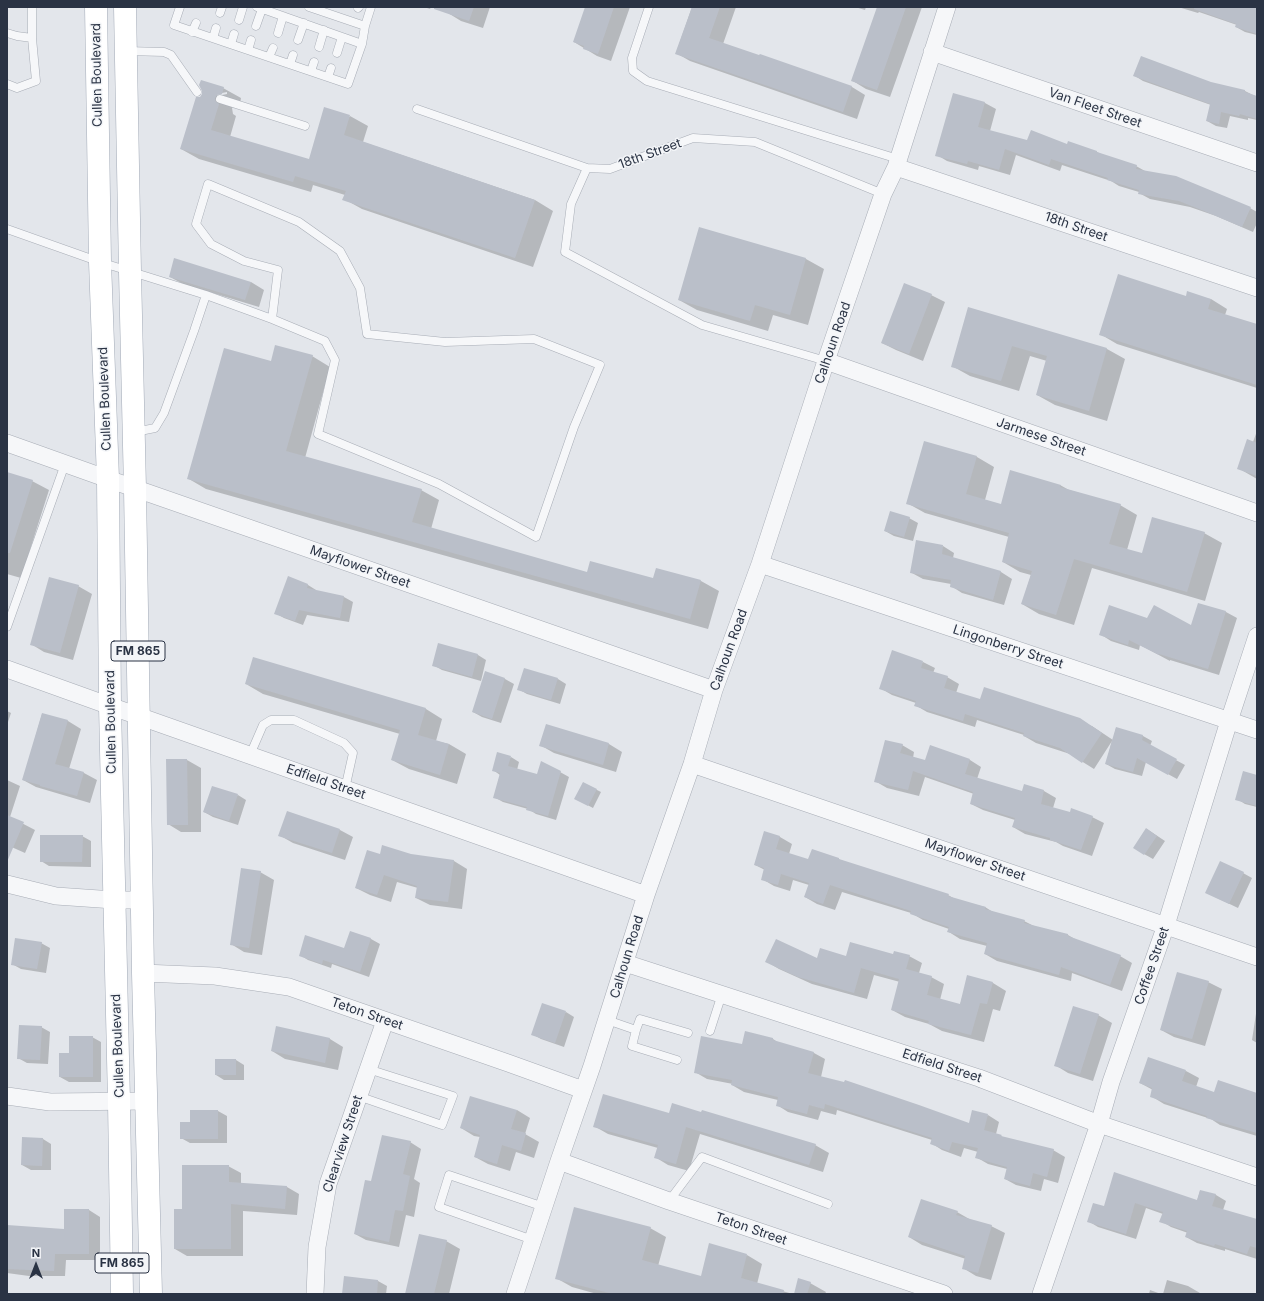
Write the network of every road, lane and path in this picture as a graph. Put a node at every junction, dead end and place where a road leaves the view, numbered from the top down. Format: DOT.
graph roads {
  1 [pos="32,7"];
  2 [pos="96,7"];
  3 [pos="125,7"];
  4 [pos="180,7"];
  5 [pos="243,7"];
  6 [pos="309,7"];
  7 [pos="371,7"];
  8 [pos="649,7"];
  9 [pos="947,7"];
  10 [pos="259,8"];
  11 [pos="319,9"];
  12 [pos="283,16"];
  13 [pos="239,20"];
  14 [pos="196,22"];
  15 [pos="304,23"];
  16 [pos="256,26"];
  17 [pos="365,26"];
  18 [pos="216,28"];
  19 [pos="324,30"];
  20 [pos="192,32"];
  21 [pos="7,33"];
  22 [pos="278,33"];
  23 [pos="96,34"];
  24 [pos="234,34"];
  25 [pos="342,37"];
  26 [pos="32,38"];
  27 [pos="213,38"];
  28 [pos="251,40"];
  29 [pos="298,40"];
  30 [pos="125,42"];
  31 [pos="231,44"];
  32 [pos="362,44"];
  33 [pos="319,47"];
  34 [pos="273,48"];
  35 [pos="248,50"];
  36 [pos="932,52"];
  37 [pos="337,53"];
  38 [pos="293,55"];
  39 [pos="269,57"];
  40 [pos="314,62"];
  41 [pos="290,64"];
  42 [pos="331,68"];
  43 [pos="311,71"];
  44 [pos="328,77"];
  45 [pos="7,84"];
  46 [pos="197,92"];
  47 [pos="220,99"];
  48 [pos="417,109"];
  49 [pos="305,126"];
  50 [pos="897,163"];
  51 [pos="1257,163"];
  52 [pos="587,168"];
  53 [pos="883,194"];
  54 [pos="7,229"];
  55 [pos="100,262"];
  56 [pos="130,272"];
  57 [pos="1257,288"];
  58 [pos="206,295"];
  59 [pos="272,319"];
  60 [pos="826,361"];
  61 [pos="134,432"];
  62 [pos="7,443"];
  63 [pos="65,464"];
  64 [pos="108,479"];
  65 [pos="135,489"];
  66 [pos="1257,513"];
  67 [pos="760,564"];
  68 [pos="7,627"];
  69 [pos="1257,636"];
  70 [pos="7,669"];
  71 [pos="714,690"];
  72 [pos="110,706"];
  73 [pos="139,716"];
  74 [pos="1229,721"];
  75 [pos="1257,730"];
  76 [pos="250,755"];
  77 [pos="692,764"];
  78 [pos="345,788"];
  79 [pos="7,884"];
  80 [pos="646,895"];
  81 [pos="114,900"];
  82 [pos="141,900"];
  83 [pos="1166,926"];
  84 [pos="1257,957"];
  85 [pos="625,963"];
  86 [pos="116,974"];
  87 [pos="143,974"];
  88 [pos="722,994"];
  89 [pos="607,1020"];
  90 [pos="385,1021"];
  91 [pos="636,1030"];
  92 [pos="710,1030"];
  93 [pos="688,1033"];
  94 [pos="677,1060"];
  95 [pos="368,1069"];
  96 [pos="583,1090"];
  97 [pos="7,1096"];
  98 [pos="358,1096"];
  99 [pos="146,1101"];
  100 [pos="119,1102"];
  101 [pos="1099,1124"];
  102 [pos="559,1161"];
  103 [pos="1257,1177"];
  104 [pos="670,1201"];
  105 [pos="828,1204"];
  106 [pos="544,1207"];
  107 [pos="533,1240"];
  108 [pos="122,1294"];
  109 [pos="151,1294"];
  110 [pos="315,1294"];
  111 [pos="515,1294"];
  112 [pos="944,1294"];
  113 [pos="1041,1294"];
  1 -- 26 [label="lane"];
  2 -- 23 [label="main road, Cullen Boulevard / FM 865"];
  3 -- 30 [label="main road, Cullen Boulevard / FM 865"];
  4 -- 20 [label="lane"];
  5 -- 13 [label="lane"];
  6 -- 11 [label="lane"];
  7 -- 17 [label="lane"];
  8 -- 50 [label="lane"];
  9 -- 36 [label="street, Calhoun Road"];
  10 -- 12 [label="lane"];
  10 -- 16 [label="lane"];
  11 -- 17 [label="lane"];
  12 -- 15 [label="lane"];
  12 -- 22 [label="lane"];
  14 -- 20 [label="lane"];
  15 -- 19 [label="lane"];
  15 -- 29 [label="lane"];
  17 -- 32 [label="lane"];
  18 -- 27 [label="lane"];
  19 -- 25 [label="lane"];
  19 -- 33 [label="lane"];
  20 -- 27 [label="lane"];
  21 -- 26 [label="lane"];
  23 -- 30 [label="main road"];
  23 -- 55 [label="main road, Cullen Boulevard / FM 865"];
  24 -- 31 [label="lane"];
  25 -- 32 [label="lane"];
  25 -- 37 [label="lane"];
  26 -- 45 [label="lane"];
  27 -- 31 [label="lane"];
  28 -- 35 [label="lane"];
  30 -- 46 [label="lane"];
  30 -- 56 [label="main road, Cullen Boulevard / FM 865"];
  31 -- 35 [label="lane"];
  32 -- 44 [label="lane"];
  34 -- 39 [label="lane"];
  35 -- 39 [label="lane"];
  36 -- 50 [label="street, Calhoun Road"];
  36 -- 51 [label="street, Van Fleet Street"];
  38 -- 41 [label="lane"];
  39 -- 41 [label="lane"];
  40 -- 43 [label="lane"];
  41 -- 43 [label="lane"];
  42 -- 44 [label="lane"];
  43 -- 44 [label="lane"];
  47 -- 49 [label="lane"];
  48 -- 52 [label="lane, 18th Street"];
  50 -- 53 [label="street, Calhoun Road"];
  50 -- 57 [label="street, 18th Street"];
  52 -- 53 [label="lane, 18th Street"];
  52 -- 60 [label="lane"];
  53 -- 60 [label="street, Calhoun Road"];
  54 -- 55 [label="lane"];
  55 -- 56 [label="lane"];
  55 -- 64 [label="main road, Cullen Boulevard / FM 865"];
  56 -- 58 [label="lane"];
  56 -- 61 [label="main road, Cullen Boulevard / FM 865"];
  58 -- 59 [label="lane"];
  58 -- 61 [label="lane"];
  59 -- 59 [label="lane"];
  60 -- 66 [label="street, Jarmese Street"];
  60 -- 67 [label="street, Calhoun Road"];
  61 -- 65 [label="main road, Cullen Boulevard / FM 865"];
  62 -- 63 [label="street, Mayflower Street"];
  63 -- 64 [label="street, Mayflower Street"];
  63 -- 68 [label="lane"];
  64 -- 65 [label="street, Mayflower Street"];
  64 -- 72 [label="main road, Cullen Boulevard / FM 865"];
  65 -- 71 [label="street, Mayflower Street"];
  65 -- 73 [label="main road, Cullen Boulevard / FM 865"];
  67 -- 71 [label="street, Calhoun Road"];
  67 -- 74 [label="street, Lingonberry Street"];
  69 -- 74 [label="street, Coffee Street"];
  70 -- 72 [label="street, Edfield Street"];
  71 -- 77 [label="street, Calhoun Road"];
  72 -- 73 [label="street, Edfield Street"];
  72 -- 81 [label="main road, Cullen Boulevard / FM 865"];
  73 -- 76 [label="street, Edfield Street"];
  73 -- 82 [label="main road, Cullen Boulevard / FM 865"];
  74 -- 75 [label="street, Lingonberry Street"];
  74 -- 83 [label="street, Coffee Street"];
  76 -- 78 [label="street, Edfield Street"];
  76 -- 78 [label="lane"];
  77 -- 80 [label="street, Calhoun Road"];
  77 -- 83 [label="street, Mayflower Street"];
  78 -- 80 [label="street, Edfield Street"];
  79 -- 81 [label="street"];
  80 -- 85 [label="street, Calhoun Road"];
  81 -- 82 [label="street"];
  81 -- 86 [label="main road, Cullen Boulevard / FM 865"];
  82 -- 87 [label="main road, Cullen Boulevard / FM 865"];
  83 -- 84 [label="street, Mayflower Street"];
  83 -- 101 [label="street, Coffee Street"];
  85 -- 88 [label="street, Edfield Street"];
  85 -- 89 [label="street, Calhoun Road"];
  86 -- 87 [label="main road"];
  86 -- 100 [label="main road, Cullen Boulevard / FM 865"];
  87 -- 90 [label="street, Teton Street"];
  87 -- 99 [label="main road, Cullen Boulevard / FM 865"];
  88 -- 92 [label="lane"];
  88 -- 101 [label="street, Edfield Street"];
  89 -- 91 [label="lane"];
  89 -- 96 [label="street, Calhoun Road"];
  90 -- 95 [label="street, Clearview Street"];
  90 -- 96 [label="street, Teton Street"];
  91 -- 93 [label="lane"];
  91 -- 94 [label="lane"];
  95 -- 98 [label="street, Clearview Street"];
  95 -- 98 [label="lane"];
  96 -- 102 [label="street, Calhoun Road"];
  97 -- 100 [label="street"];
  98 -- 110 [label="street, Clearview Street"];
  99 -- 100 [label="street"];
  99 -- 109 [label="main road, Cullen Boulevard / FM 865"];
  100 -- 108 [label="main road, Cullen Boulevard / FM 865"];
  101 -- 103 [label="street, Edfield Street"];
  101 -- 113 [label="street, Coffee Street"];
  102 -- 104 [label="street, Teton Street"];
  102 -- 106 [label="street, Calhoun Road"];
  104 -- 105 [label="lane"];
  104 -- 112 [label="street, Teton Street"];
  106 -- 107 [label="street, Calhoun Road"];
  106 -- 107 [label="lane"];
  107 -- 111 [label="street, Calhoun Road"];
}
